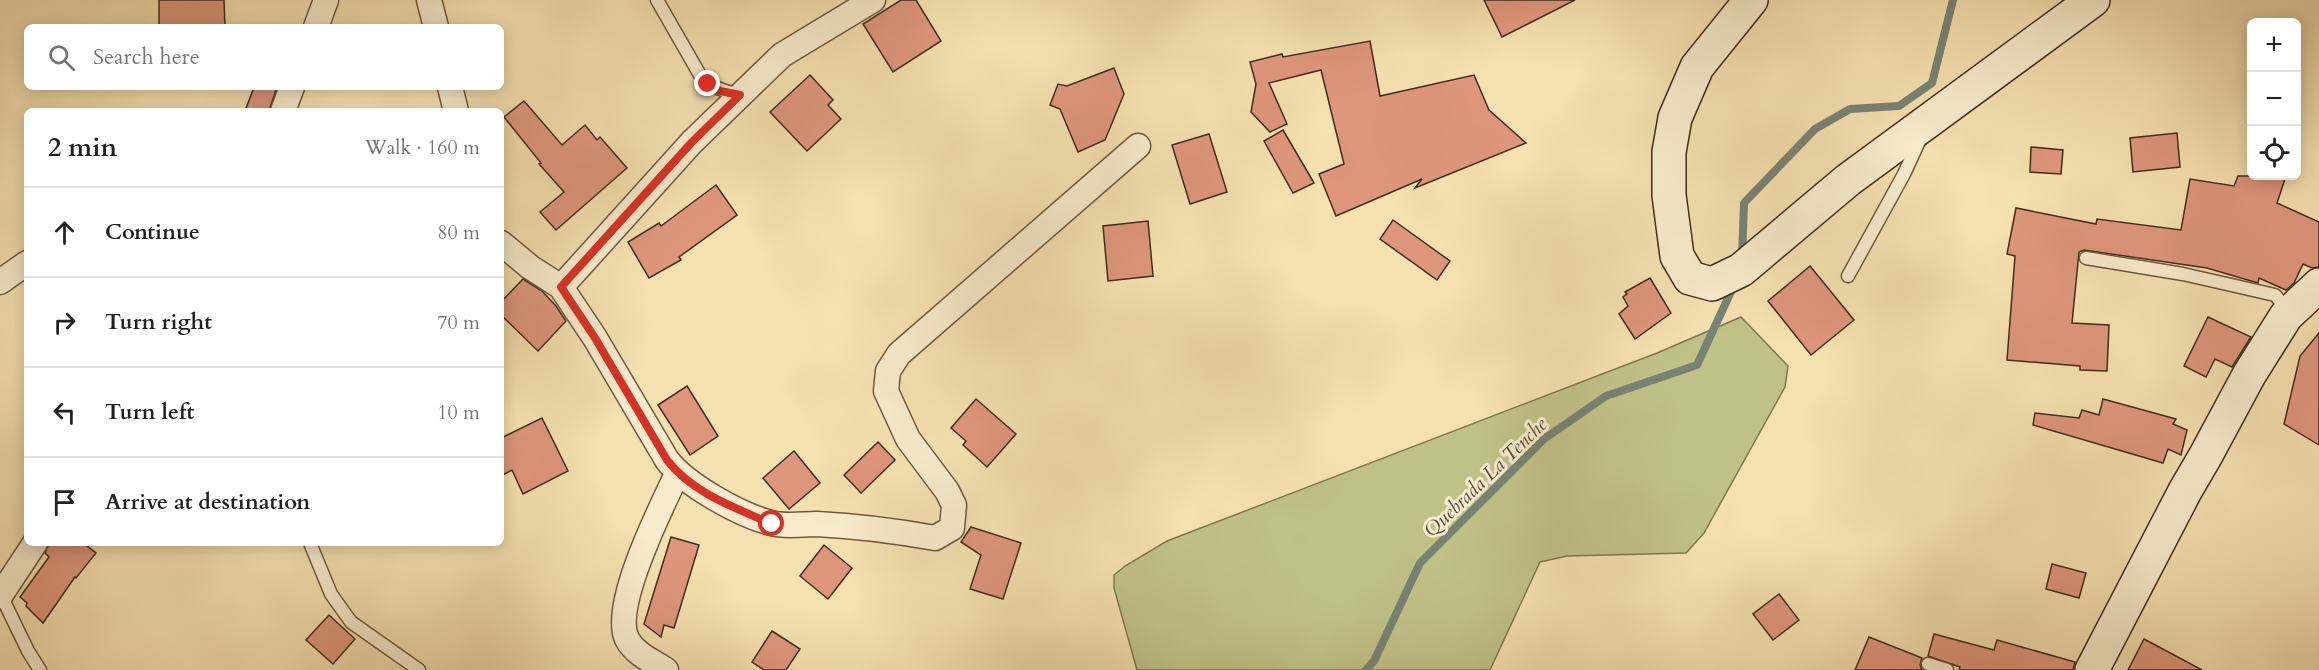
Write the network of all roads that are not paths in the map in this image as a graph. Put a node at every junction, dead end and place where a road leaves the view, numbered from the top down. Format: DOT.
graph roads {
  1 [pos="326,0"];
  2 [pos="429,0"];
  3 [pos="657,0"];
  4 [pos="873,0"];
  5 [pos="1751,0"];
  6 [pos="2093,0"];
  7 [pos="317,24"];
  8 [pos="435,24"];
  9 [pos="291,90"];
  10 [pos="451,90"];
  11 [pos="740,95"];
  12 [pos="284,108"];
  13 [pos="455,108"];
  14 [pos="1927,122"];
  15 [pos="1138,147"];
  16 [pos="504,245"];
  17 [pos="2086,258"];
  18 [pos="24,265"];
  19 [pos="1848,276"];
  20 [pos="0,282"];
  21 [pos="2319,285"];
  22 [pos="561,287"];
  23 [pos="2289,313"];
  24 [pos="677,474"];
  25 [pos="33,546"];
  26 [pos="311,546"];
  27 [pos="0,596"];
  28 [pos="1928,664"];
  29 [pos="40,670"];
  30 [pos="419,670"];
  31 [pos="666,670"];
  32 [pos="1947,670"];
  33 [pos="2092,670"];
  1 -- 7 [label="street"];
  2 -- 8 [label="street"];
  3 -- 11 [label="lane"];
  4 -- 11 [label="street"];
  5 -- 14 [label="street"];
  6 -- 14 [label="street"];
  9 -- 12 [label="street"];
  10 -- 13 [label="street"];
  11 -- 22 [label="street"];
  14 -- 19 [label="lane"];
  15 -- 24 [label="street"];
  16 -- 22 [label="street"];
  17 -- 23 [label="lane"];
  18 -- 20 [label="street"];
  21 -- 23 [label="street"];
  22 -- 24 [label="street"];
  23 -- 33 [label="street"];
  24 -- 31 [label="street"];
  25 -- 27 [label="street"];
  26 -- 30 [label="lane"];
  27 -- 29 [label="lane"];
  28 -- 32 [label="lane"];
}
